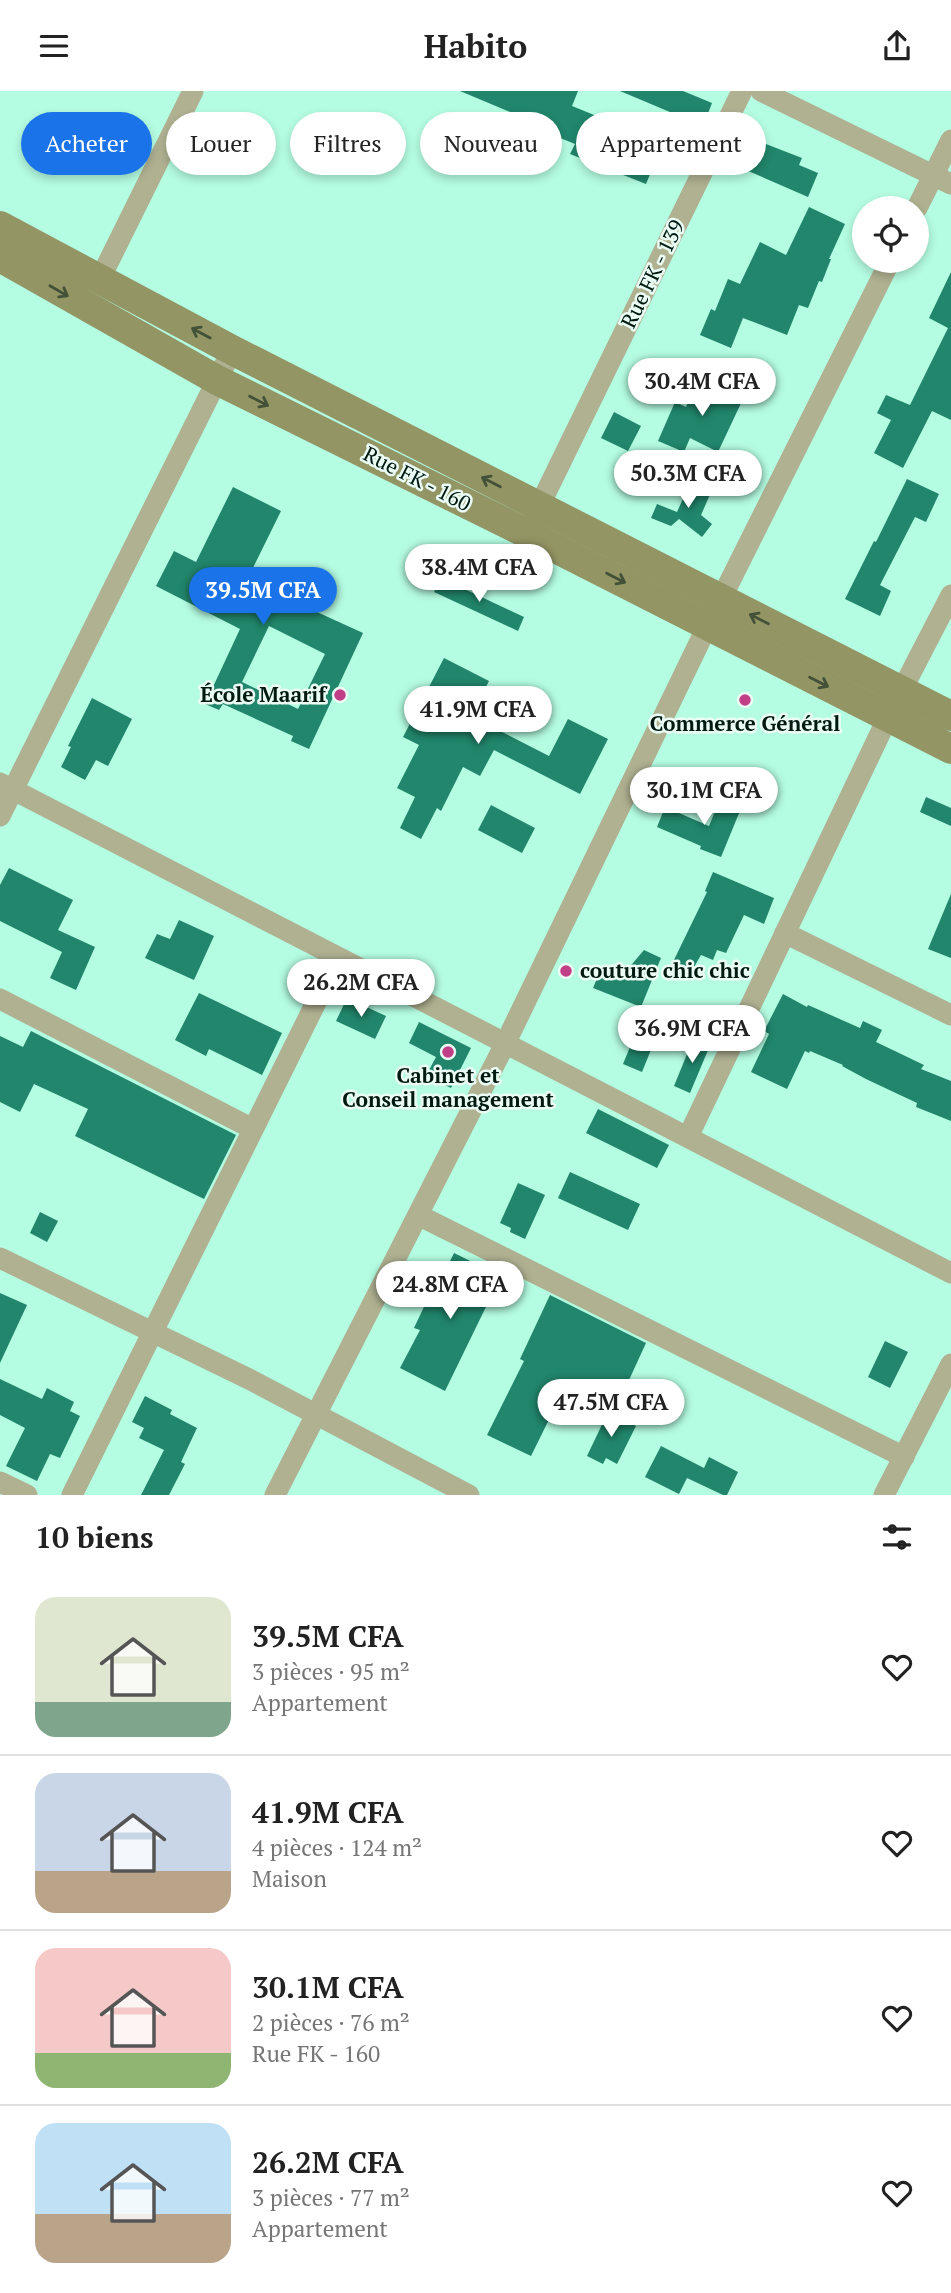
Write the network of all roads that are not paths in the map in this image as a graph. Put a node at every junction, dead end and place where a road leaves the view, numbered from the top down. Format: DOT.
graph roads {
  1 [pos="193,91"];
  2 [pos="742,91"];
  3 [pos="761,91"];
  4 [pos="951,140"];
  5 [pos="942,180"];
  6 [pos="928,196"];
  7 [pos="0,226"];
  8 [pos="0,257"];
  9 [pos="884,273"];
  10 [pos="100,279"];
  11 [pos="232,350"];
  12 [pos="217,380"];
  13 [pos="533,519"];
  14 [pos="951,595"];
  15 [pos="715,613"];
  16 [pos="903,691"];
  17 [pos="951,716"];
  18 [pos="888,717"];
  19 [pos="951,749"];
  20 [pos="7,786"];
  21 [pos="0,816"];
  22 [pos="785,933"];
  23 [pos="338,958"];
  24 [pos="0,999"];
  25 [pos="951,1016"];
  26 [pos="505,1044"];
  27 [pos="253,1129"];
  28 [pos="688,1137"];
  29 [pos="418,1215"];
  30 [pos="0,1258"];
  31 [pos="951,1273"];
  32 [pos="152,1333"];
  33 [pos="951,1364"];
  34 [pos="316,1416"];
  35 [pos="904,1457"];
  36 [pos="0,1482"];
  37 [pos="27,1495"];
  38 [pos="72,1495"];
  39 [pos="275,1495"];
  40 [pos="469,1495"];
  41 [pos="884,1495"];
  1 -- 10 [label="street"];
  2 -- 13 [label="street, Rue FK - 139"];
  3 -- 5 [label="street"];
  4 -- 5 [label="street"];
  5 -- 6 [label="street"];
  7 -- 10 [label="main road, Rue FK - 160"];
  8 -- 12 [label="main road, Rue FK - 160, one-way"];
  9 -- 15 [label="street"];
  11 -- 10 [label="main road, Rue FK - 160, one-way"];
  11 -- 12 [label="street"];
  13 -- 11 [label="main road, Rue FK - 160, one-way"];
  12 -- 13 [label="main road, Rue FK - 160, one-way"];
  12 -- 20 [label="street"];
  13 -- 15 [label="main road, Rue FK - 160"];
  14 -- 16 [label="street"];
  16 -- 15 [label="main road, Rue FK - 160, one-way"];
  15 -- 18 [label="main road, Rue FK - 160, one-way"];
  15 -- 26 [label="street"];
  16 -- 17 [label="main road, Rue FK - 160"];
  16 -- 18 [label="street"];
  18 -- 19 [label="main road, Rue FK - 160"];
  18 -- 22 [label="street"];
  20 -- 21 [label="street"];
  20 -- 23 [label="street"];
  22 -- 25 [label="street"];
  22 -- 28 [label="street"];
  23 -- 26 [label="street"];
  23 -- 27 [label="street"];
  24 -- 27 [label="street"];
  26 -- 28 [label="street"];
  26 -- 29 [label="street"];
  27 -- 32 [label="street"];
  28 -- 31 [label="street"];
  29 -- 34 [label="street"];
  29 -- 35 [label="street"];
  30 -- 32 [label="street"];
  32 -- 34 [label="street"];
  32 -- 38 [label="street"];
  33 -- 35 [label="street"];
  34 -- 39 [label="street"];
  34 -- 40 [label="street"];
  35 -- 41 [label="street"];
  36 -- 37 [label="street"];
}
